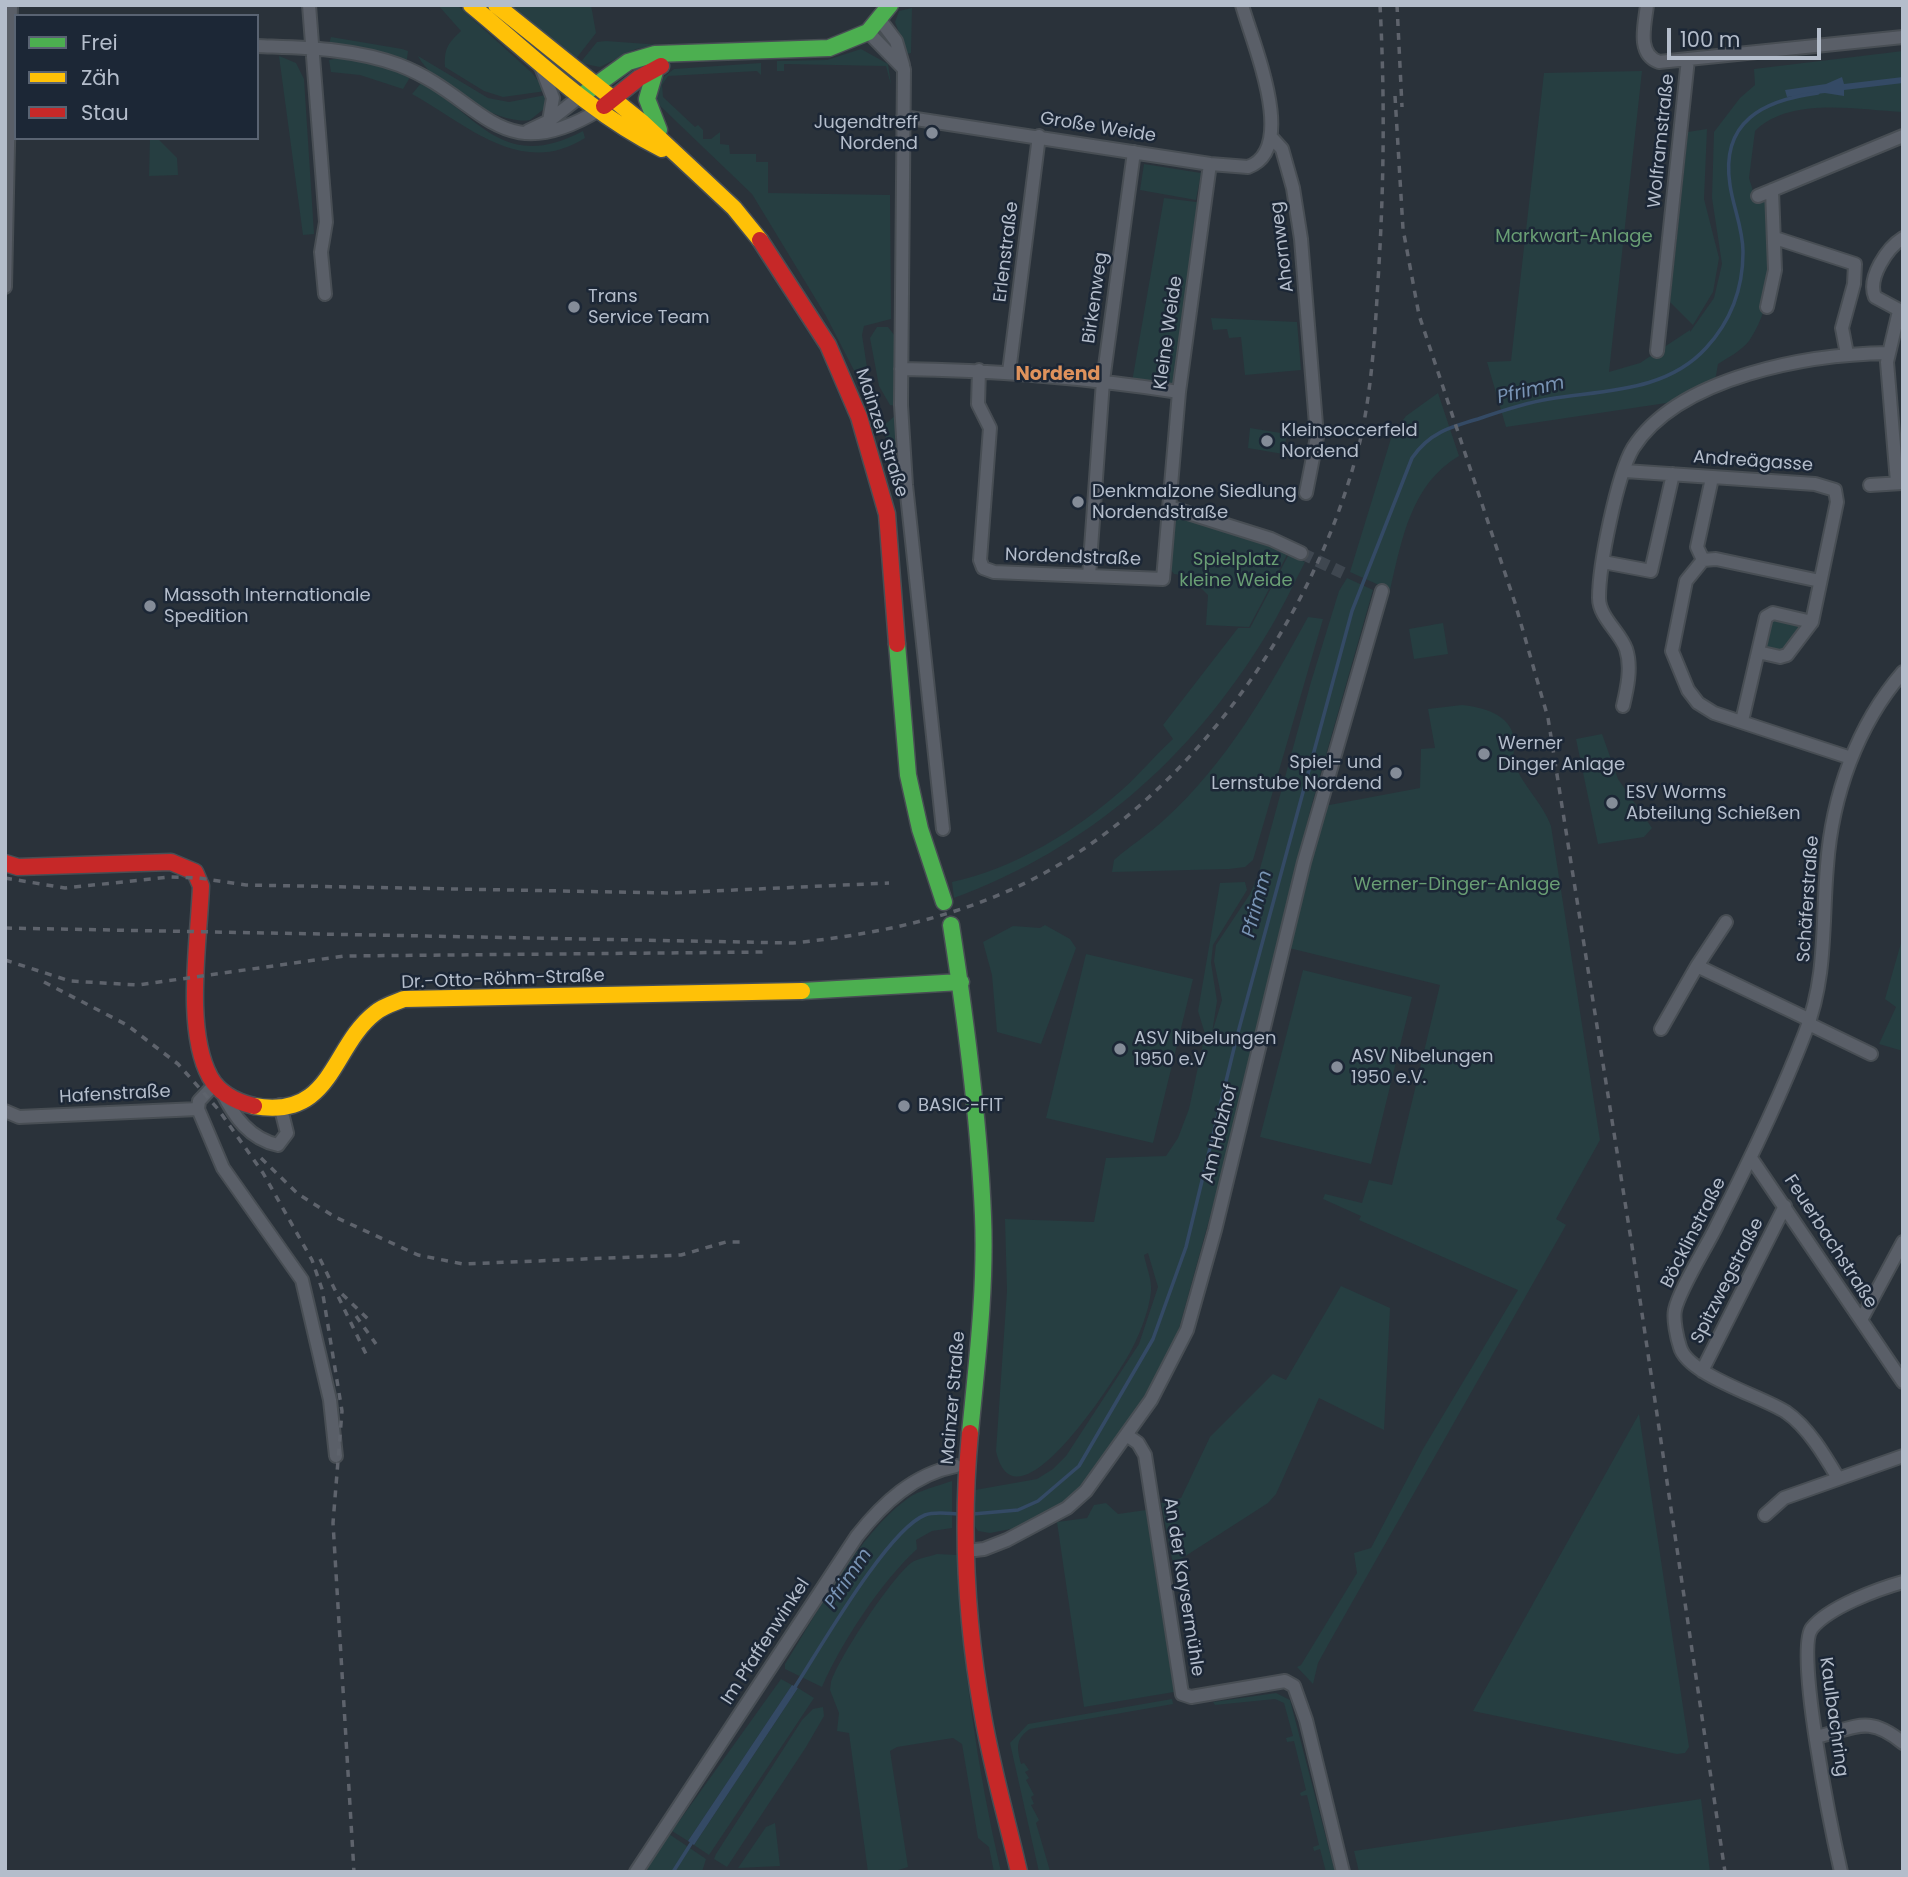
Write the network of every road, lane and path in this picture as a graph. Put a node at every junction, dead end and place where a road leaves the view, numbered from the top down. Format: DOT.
graph roads {
  1 [pos="11,5"];
  2 [pos="309,5"];
  3 [pos="471,5"];
  4 [pos="496,5"];
  5 [pos="890,5"];
  6 [pos="1242,5"];
  7 [pos="1647,5"];
  8 [pos="874,26"];
  9 [pos="1903,37"];
  10 [pos="10,44"];
  11 [pos="259,46"];
  12 [pos="313,48"];
  13 [pos="700,54"];
  14 [pos="1688,59"];
  15 [pos="538,61"];
  16 [pos="656,68"];
  17 [pos="595,84"];
  18 [pos="582,95"];
  19 [pos="613,99"];
  20 [pos="599,110"];
  21 [pos="903,117"];
  22 [pos="549,121"];
  23 [pos="524,132"];
  24 [pos="1039,136"];
  25 [pos="1903,136"];
  26 [pos="1272,138"];
  27 [pos="1134,152"];
  28 [pos="674,155"];
  29 [pos="1210,164"];
  30 [pos="1772,190"];
  31 [pos="1758,196"];
  32 [pos="1775,238"];
  33 [pos="1903,238"];
  34 [pos="5,275"];
  35 [pos="5,287"];
  36 [pos="325,294"];
  37 [pos="1767,307"];
  38 [pos="1901,312"];
  39 [pos="1657,351"];
  40 [pos="1889,353"];
  41 [pos="1847,354"];
  42 [pos="901,369"];
  43 [pos="979,370"];
  44 [pos="1009,372"];
  45 [pos="1887,379"];
  46 [pos="1903,380"];
  47 [pos="1103,381"];
  48 [pos="1179,392"];
  49 [pos="1898,420"];
  50 [pos="1625,471"];
  51 [pos="1673,474"];
  52 [pos="1712,478"];
  53 [pos="1900,483"];
  54 [pos="1870,485"];
  55 [pos="1306,494"];
  56 [pos="1169,507"];
  57 [pos="1301,553"];
  58 [pos="1703,560"];
  59 [pos="1604,562"];
  60 [pos="1089,576"];
  61 [pos="1163,579"];
  62 [pos="1820,581"];
  63 [pos="1381,591"];
  64 [pos="1812,622"];
  65 [pos="1758,652"];
  66 [pos="1903,672"];
  67 [pos="1623,706"];
  68 [pos="1742,721"];
  69 [pos="1851,758"];
  70 [pos="943,829"];
  71 [pos="5,863"];
  72 [pos="944,902"];
  73 [pos="1727,922"];
  74 [pos="951,925"];
  75 [pos="1696,966"];
  76 [pos="961,982"];
  77 [pos="1809,1022"];
  78 [pos="1661,1029"];
  79 [pos="1871,1054"];
  80 [pos="218,1088"];
  81 [pos="281,1105"];
  82 [pos="198,1109"];
  83 [pos="5,1111"];
  84 [pos="1751,1158"];
  85 [pos="1785,1206"];
  86 [pos="1903,1242"];
  87 [pos="1861,1320"];
  88 [pos="1702,1371"];
  89 [pos="1903,1382"];
  90 [pos="1128,1436"];
  91 [pos="336,1456"];
  92 [pos="1903,1456"];
  93 [pos="962,1466"];
  94 [pos="1838,1478"];
  95 [pos="1765,1515"];
  96 [pos="966,1550"];
  97 [pos="1903,1582"];
  98 [pos="1816,1737"];
  99 [pos="1903,1744"];
  100 [pos="636,1872"];
  101 [pos="1019,1872"];
  102 [pos="1343,1872"];
  103 [pos="1841,1872"];
  1 -- 10 [label="street"];
  2 -- 12 [label="street"];
  3 -- 15 [label="main road, Mainzer Straße"];
  4 -- 17 [label="main road, Mainzer Straße"];
  5 -- 8 [label="main road"];
  6 -- 26 [label="street, Ahornweg"];
  7 -- 14 [label="street"];
  8 -- 13 [label="main road"];
  8 -- 21 [label="street, Mainzer Straße"];
  9 -- 14 [label="street"];
  10 -- 34 [label="street"];
  11 -- 12 [label="street"];
  12 -- 23 [label="street"];
  12 -- 36 [label="street"];
  13 -- 16 [label="main road"];
  13 -- 17 [label="main road"];
  14 -- 39 [label="street, Wolframstraße"];
  15 -- 18 [label="main road, Mainzer Straße"];
  15 -- 22 [label="street"];
  16 -- 19 [label="main road"];
  16 -- 28 [label="main road"];
  17 -- 18 [label="main road"];
  17 -- 19 [label="main road, Mainzer Straße"];
  18 -- 20 [label="main road, Mainzer Straße"];
  18 -- 22 [label="street"];
  19 -- 20 [label="main road"];
  19 -- 28 [label="main road, Mainzer Straße"];
  20 -- 23 [label="street"];
  20 -- 28 [label="main road, Mainzer Straße"];
  21 -- 24 [label="street, Große Weide"];
  21 -- 42 [label="street, Mainzer Straße"];
  22 -- 23 [label="street"];
  24 -- 27 [label="street, Große Weide"];
  24 -- 44 [label="street, Erlenstraße"];
  25 -- 30 [label="street"];
  26 -- 29 [label="street, Große Weide"];
  26 -- 55 [label="street, Ahornweg"];
  27 -- 29 [label="street, Große Weide"];
  27 -- 47 [label="street, Birkenweg"];
  28 -- 72 [label="main road, Mainzer Straße"];
  29 -- 48 [label="street, Kleine Weide"];
  30 -- 31 [label="street"];
  30 -- 32 [label="street"];
  32 -- 37 [label="street"];
  32 -- 41 [label="street"];
  33 -- 38 [label="street"];
  34 -- 35 [label="street"];
  38 -- 40 [label="street"];
  40 -- 41 [label="street"];
  40 -- 45 [label="street"];
  41 -- 50 [label="street"];
  42 -- 43 [label="street"];
  42 -- 70 [label="street, Mainzer Straße"];
  43 -- 44 [label="street"];
  43 -- 60 [label="street, Nordendstraße"];
  44 -- 47 [label="street"];
  45 -- 46 [label="street"];
  45 -- 49 [label="street"];
  47 -- 48 [label="street"];
  47 -- 60 [label="street, Birkenweg"];
  48 -- 56 [label="street, Kleine Weide"];
  49 -- 53 [label="street"];
  50 -- 51 [label="street, Andreägasse"];
  50 -- 59 [label="street"];
  51 -- 52 [label="street, Andreägasse"];
  51 -- 59 [label="street, Andreägasse"];
  52 -- 58 [label="street"];
  52 -- 62 [label="street, Andreägasse"];
  53 -- 54 [label="street"];
  56 -- 57 [label="street"];
  56 -- 61 [label="street, Kleine Weide"];
  58 -- 62 [label="street"];
  58 -- 68 [label="street"];
  59 -- 67 [label="street"];
  60 -- 61 [label="street, Nordendstraße"];
  62 -- 64 [label="street"];
  63 -- 90 [label="street, Am Holzhof"];
  64 -- 65 [label="street"];
  64 -- 65 [label="street"];
  65 -- 68 [label="street"];
  66 -- 69 [label="street, Schäferstraße"];
  68 -- 69 [label="street"];
  69 -- 77 [label="street, Schäferstraße"];
  71 -- 80 [label="main road"];
  73 -- 75 [label="street"];
  74 -- 76 [label="main road, Mainzer Straße"];
  75 -- 77 [label="street"];
  75 -- 78 [label="street"];
  76 -- 81 [label="main road, Dr.-Otto-Röhm-Straße"];
  76 -- 93 [label="main road, Mainzer Straße"];
  77 -- 79 [label="street"];
  77 -- 84 [label="street, Böcklinstraße"];
  80 -- 81 [label="main road, Dr.-Otto-Röhm-Straße"];
  80 -- 81 [label="street"];
  80 -- 82 [label="street"];
  82 -- 83 [label="street, Hafenstraße"];
  82 -- 91 [label="street"];
  84 -- 85 [label="street, Feuerbachstraße"];
  84 -- 88 [label="street, Böcklinstraße"];
  85 -- 87 [label="street, Feuerbachstraße"];
  85 -- 88 [label="street, Spitzwegstraße"];
  86 -- 87 [label="street"];
  87 -- 89 [label="street, Feuerbachstraße"];
  88 -- 94 [label="street, Böcklinstraße"];
  90 -- 96 [label="street, Am Holzhof"];
  90 -- 102 [label="street, An der Kaysermühle"];
  92 -- 94 [label="street"];
  93 -- 96 [label="main road, Mainzer Straße"];
  93 -- 100 [label="street, Im Pfaffenwinkel"];
  94 -- 95 [label="street"];
  96 -- 101 [label="main road, Mainzer Straße"];
  97 -- 98 [label="street, Kaulbachring"];
  98 -- 99 [label="street"];
  98 -- 103 [label="street, Kaulbachring"];
}
